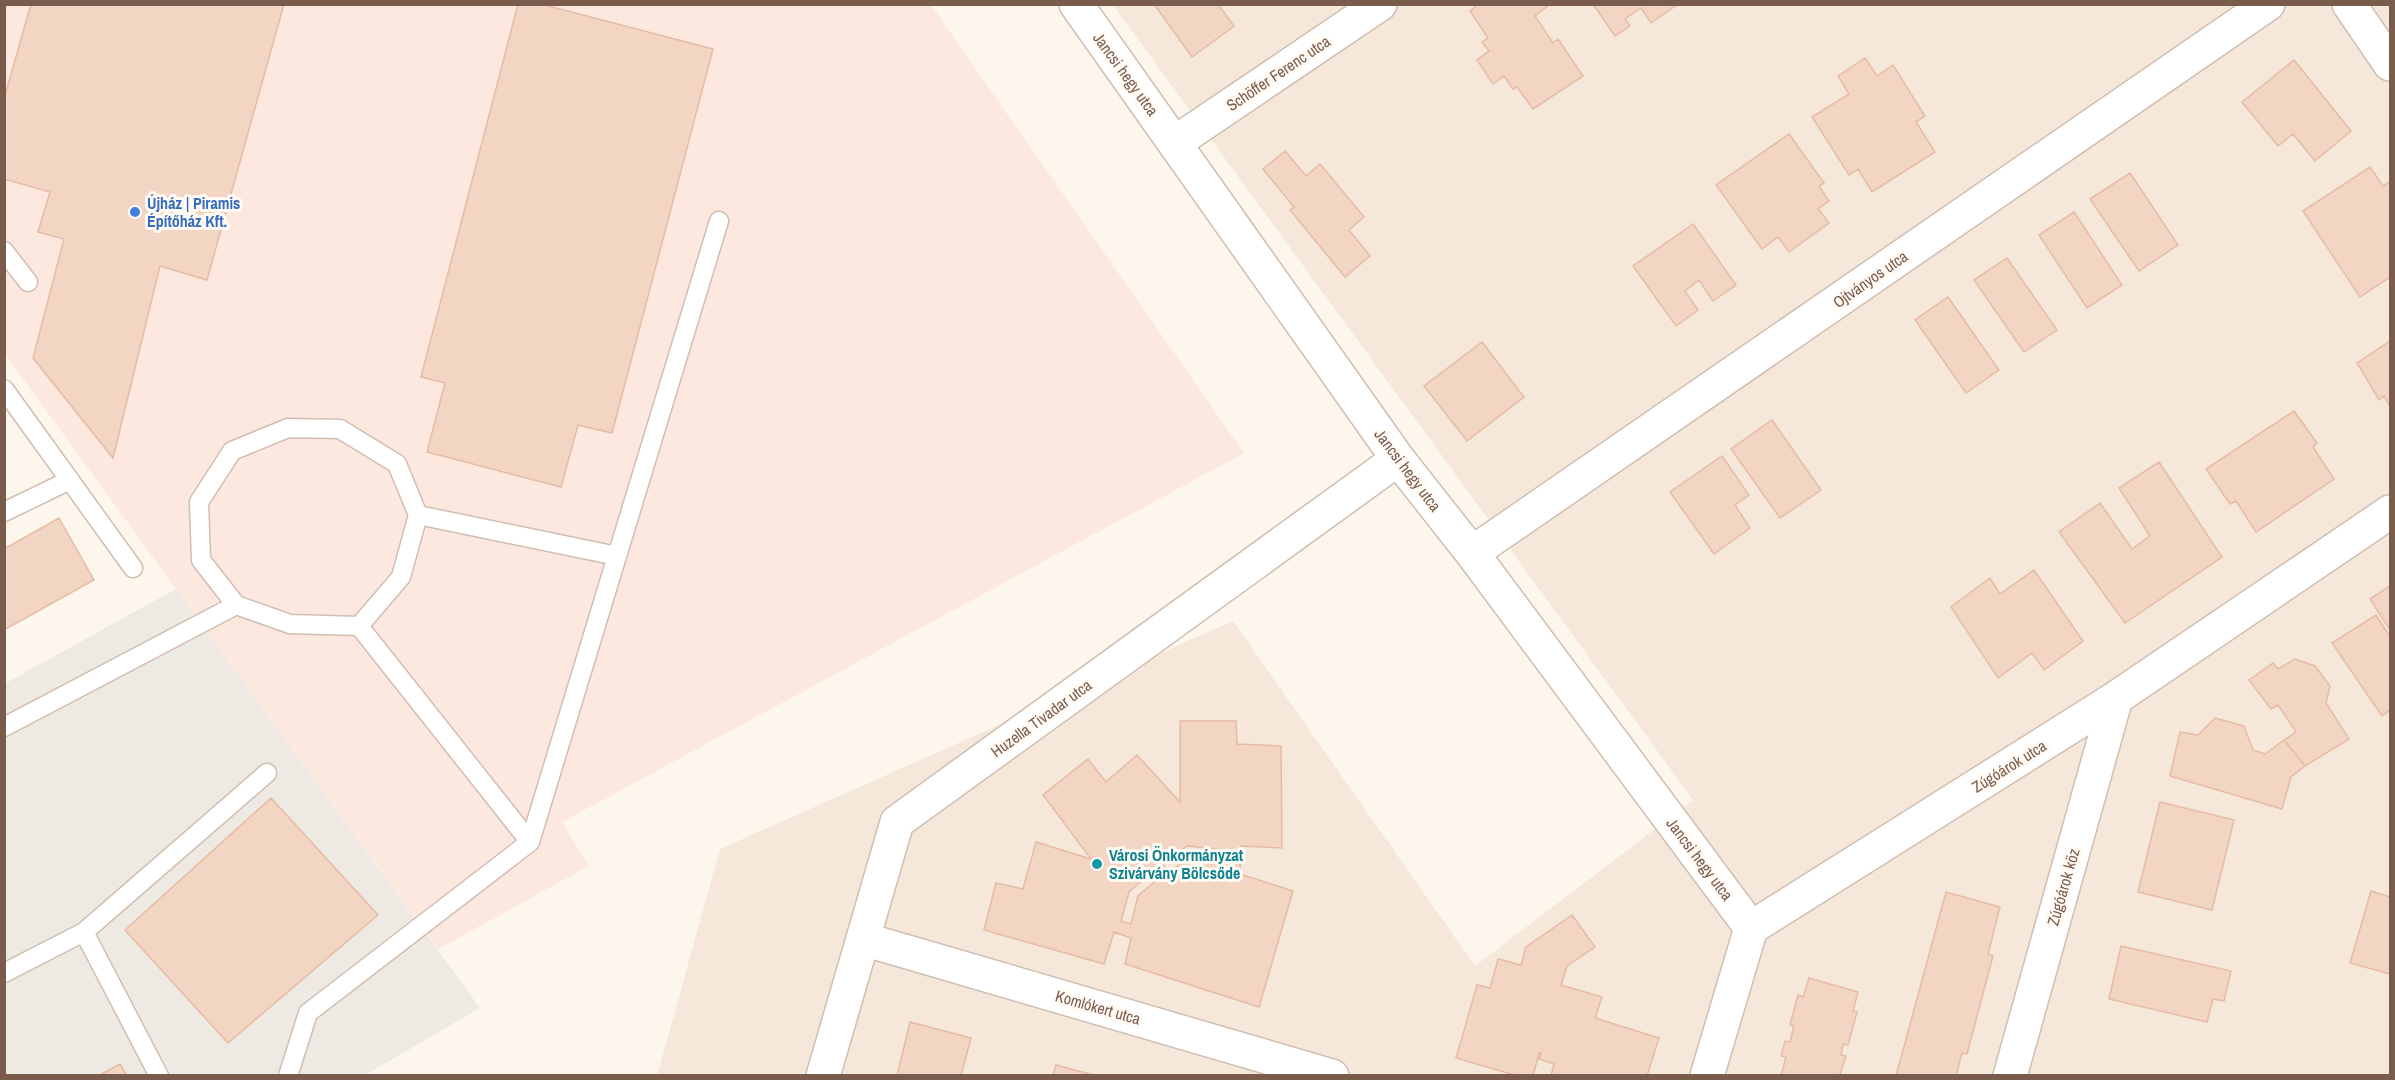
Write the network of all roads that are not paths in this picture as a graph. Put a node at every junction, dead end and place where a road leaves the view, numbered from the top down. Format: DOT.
graph roads {
  1 [pos="1076,4"];
  2 [pos="1380,4"];
  3 [pos="2268,4"];
  4 [pos="2349,4"];
  5 [pos="2391,64"];
  6 [pos="1176,142"];
  7 [pos="719,221"];
  8 [pos="4,251"];
  9 [pos="28,282"];
  10 [pos="4,389"];
  11 [pos="1398,459"];
  12 [pos="70,480"];
  13 [pos="4,512"];
  14 [pos="2391,512"];
  15 [pos="418,515"];
  16 [pos="1472,553"];
  17 [pos="617,556"];
  18 [pos="133,568"];
  19 [pos="236,605"];
  20 [pos="359,626"];
  21 [pos="2116,698"];
  22 [pos="4,727"];
  23 [pos="267,773"];
  24 [pos="530,842"];
  25 [pos="1751,928"];
  26 [pos="84,932"];
  27 [pos="863,939"];
  28 [pos="4,974"];
  29 [pos="159,1076"];
  30 [pos="288,1076"];
  31 [pos="823,1076"];
  32 [pos="1332,1076"];
  33 [pos="1707,1076"];
  34 [pos="2010,1076"];
  1 -- 6 [label="street, Jancsi hegy utca"];
  2 -- 6 [label="street, Schöffer Ferenc utca"];
  3 -- 16 [label="street, Ojtványos utca"];
  4 -- 5 [label="street"];
  6 -- 11 [label="street, Jancsi hegy utca"];
  7 -- 17 [label="lane"];
  8 -- 9 [label="lane"];
  10 -- 12 [label="lane"];
  11 -- 16 [label="street, Jancsi hegy utca"];
  11 -- 27 [label="street, Huzella Tivadar utca"];
  12 -- 13 [label="lane"];
  12 -- 18 [label="lane"];
  14 -- 21 [label="street, Zúgóárok utca"];
  15 -- 17 [label="lane"];
  15 -- 19 [label="lane"];
  15 -- 20 [label="lane"];
  16 -- 25 [label="street, Jancsi hegy utca"];
  17 -- 24 [label="lane"];
  19 -- 20 [label="lane"];
  19 -- 22 [label="lane"];
  20 -- 24 [label="lane"];
  21 -- 25 [label="street, Zúgóárok utca"];
  21 -- 34 [label="street, Zúgóárok köz"];
  23 -- 26 [label="lane"];
  24 -- 30 [label="lane"];
  25 -- 33 [label="street"];
  26 -- 28 [label="lane"];
  26 -- 29 [label="lane"];
  27 -- 31 [label="street, Huzella Tivadar utca"];
  27 -- 32 [label="street, Komlókert utca"];
}
